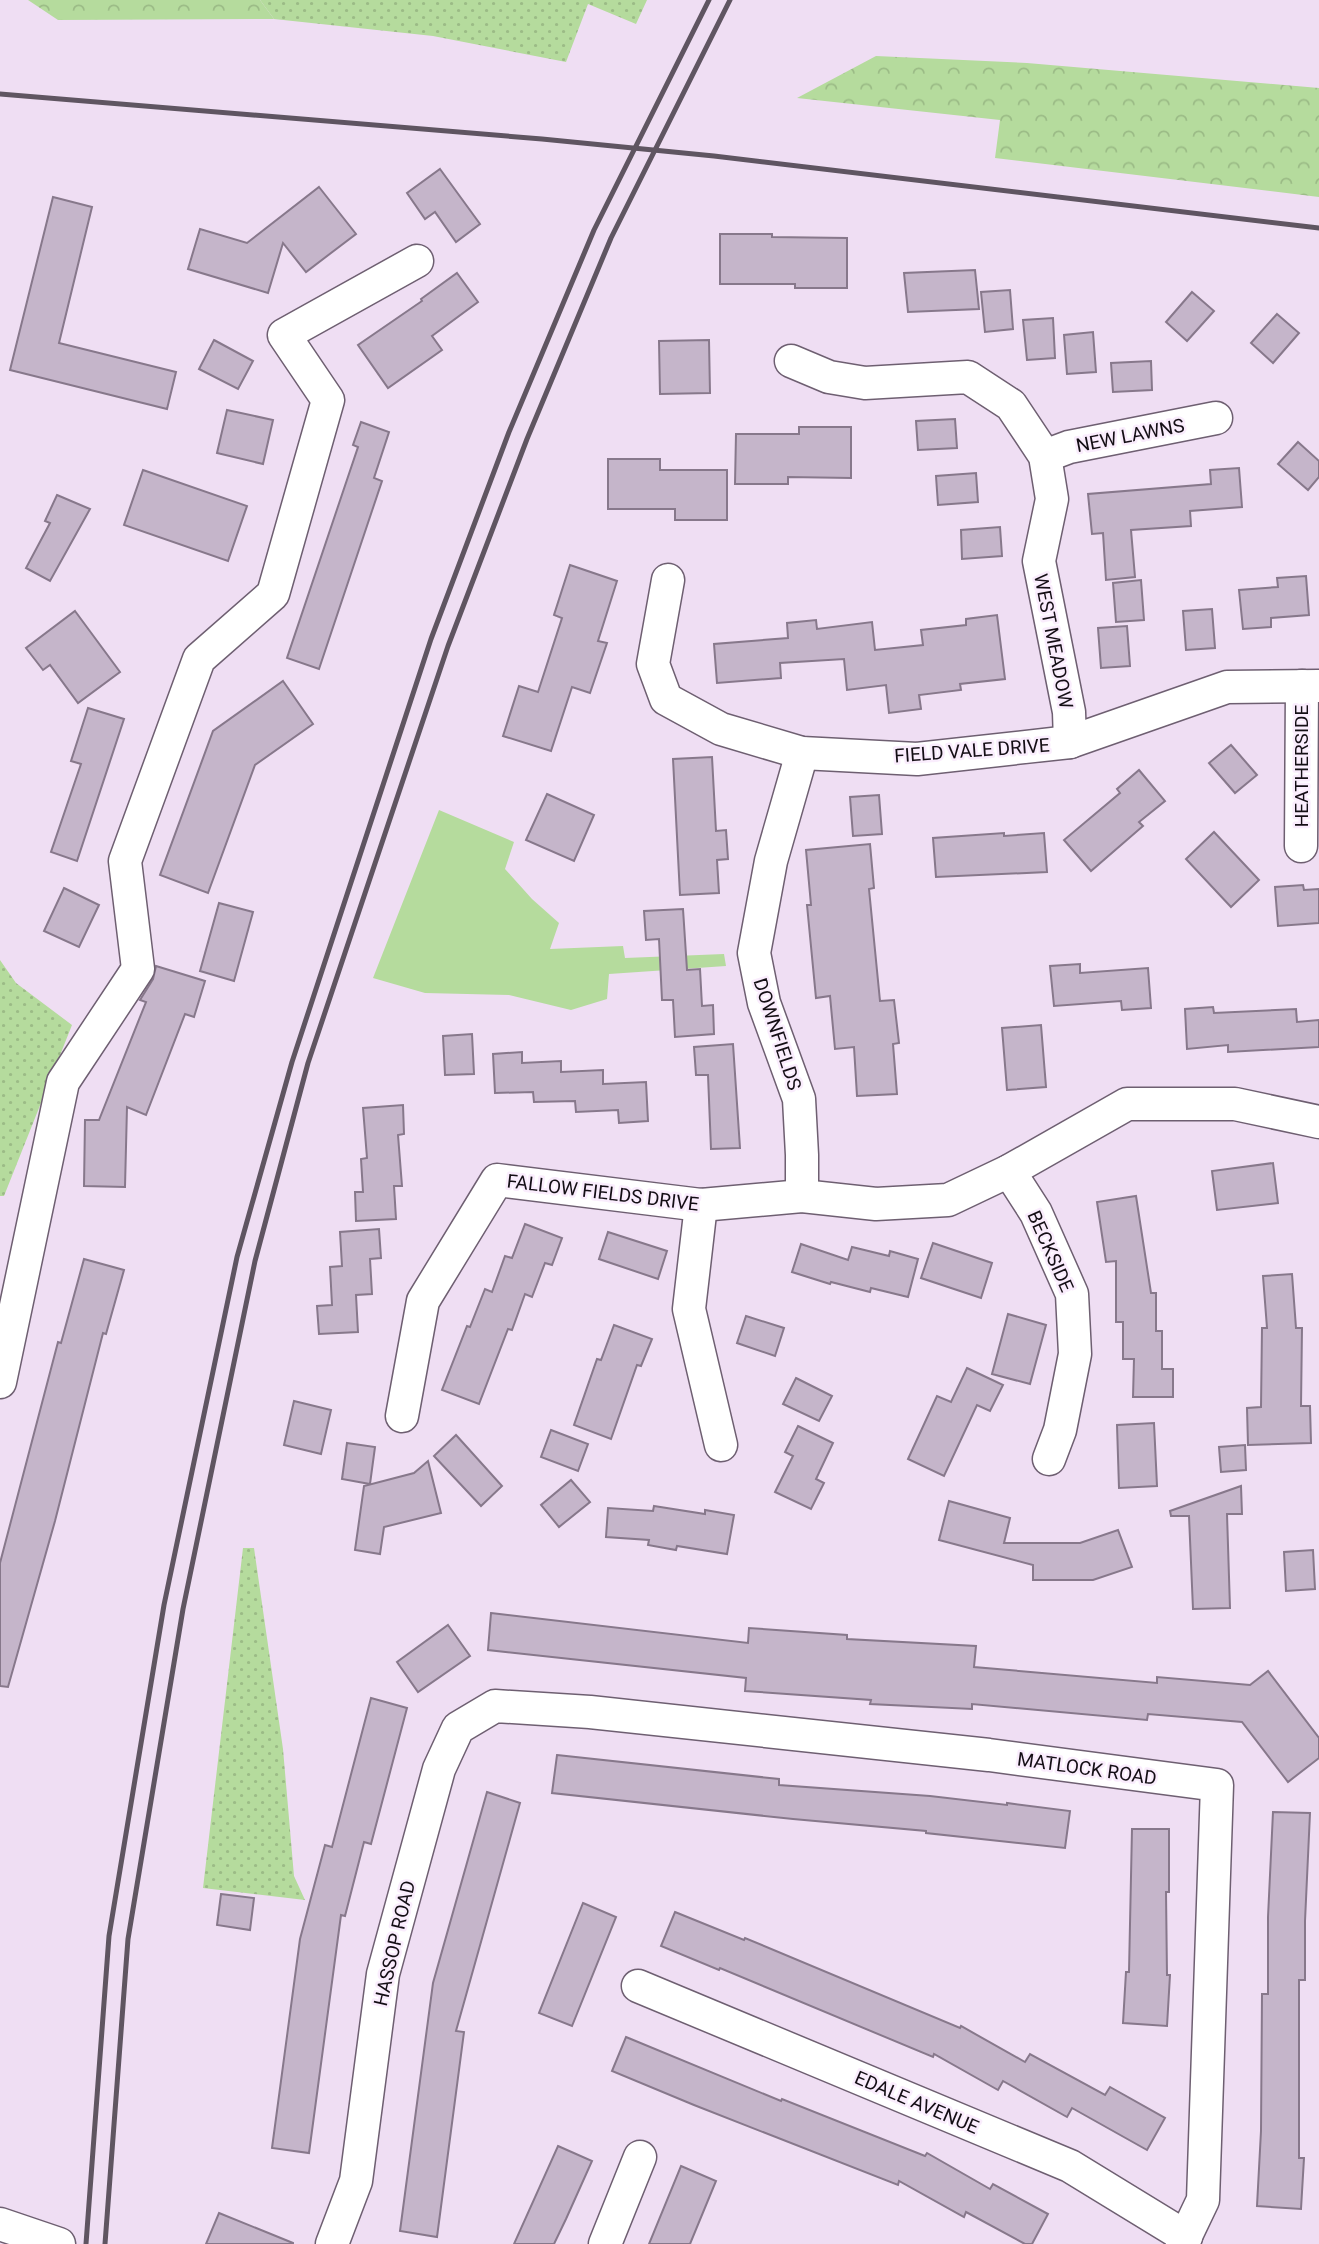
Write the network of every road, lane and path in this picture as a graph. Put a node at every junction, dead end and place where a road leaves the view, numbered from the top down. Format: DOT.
graph roads {
  1 [pos="417,261"];
  2 [pos="791,361"];
  3 [pos="1216,418"];
  4 [pos="1045,456"];
  5 [pos="668,580"];
  6 [pos="1310,686"];
  7 [pos="1070,743"];
  8 [pos="802,753"];
  9 [pos="1301,846"];
  10 [pos="1319,1122"];
  11 [pos="1009,1171"];
  12 [pos="802,1196"];
  13 [pos="701,1205"];
  14 [pos="2,1369"];
  15 [pos="401,1416"];
  16 [pos="721,1446"];
  17 [pos="1049,1459"];
  18 [pos="495,1706"];
  19 [pos="638,1986"];
  20 [pos="640,2157"];
  21 [pos="3,2225"];
  22 [pos="1184,2241"];
  23 [pos="59,2244"];
  24 [pos="332,2244"];
  25 [pos="605,2244"];
  1 -- 14 [label="street"];
  2 -- 4 [label="street, WEST MEADOW"];
  3 -- 4 [label="street, NEW LAWNS"];
  4 -- 7 [label="street, WEST MEADOW"];
  5 -- 8 [label="street, FIELD VALE DRIVE"];
  6 -- 7 [label="street, FIELD VALE DRIVE"];
  6 -- 9 [label="street, HEATHERSIDE"];
  7 -- 8 [label="street, FIELD VALE DRIVE"];
  8 -- 12 [label="street, DOWNFIELDS"];
  10 -- 11 [label="street, FALLOW FIELDS DRIVE"];
  11 -- 12 [label="street, FALLOW FIELDS DRIVE"];
  11 -- 17 [label="street, BECKSIDE"];
  12 -- 13 [label="street, FALLOW FIELDS DRIVE"];
  13 -- 15 [label="street, FALLOW FIELDS DRIVE"];
  13 -- 16 [label="street"];
  18 -- 22 [label="street, MATLOCK ROAD"];
  18 -- 24 [label="street, HASSOP ROAD"];
  19 -- 22 [label="street, EDALE AVENUE"];
  20 -- 25 [label="street"];
  21 -- 23 [label="street"];
}
